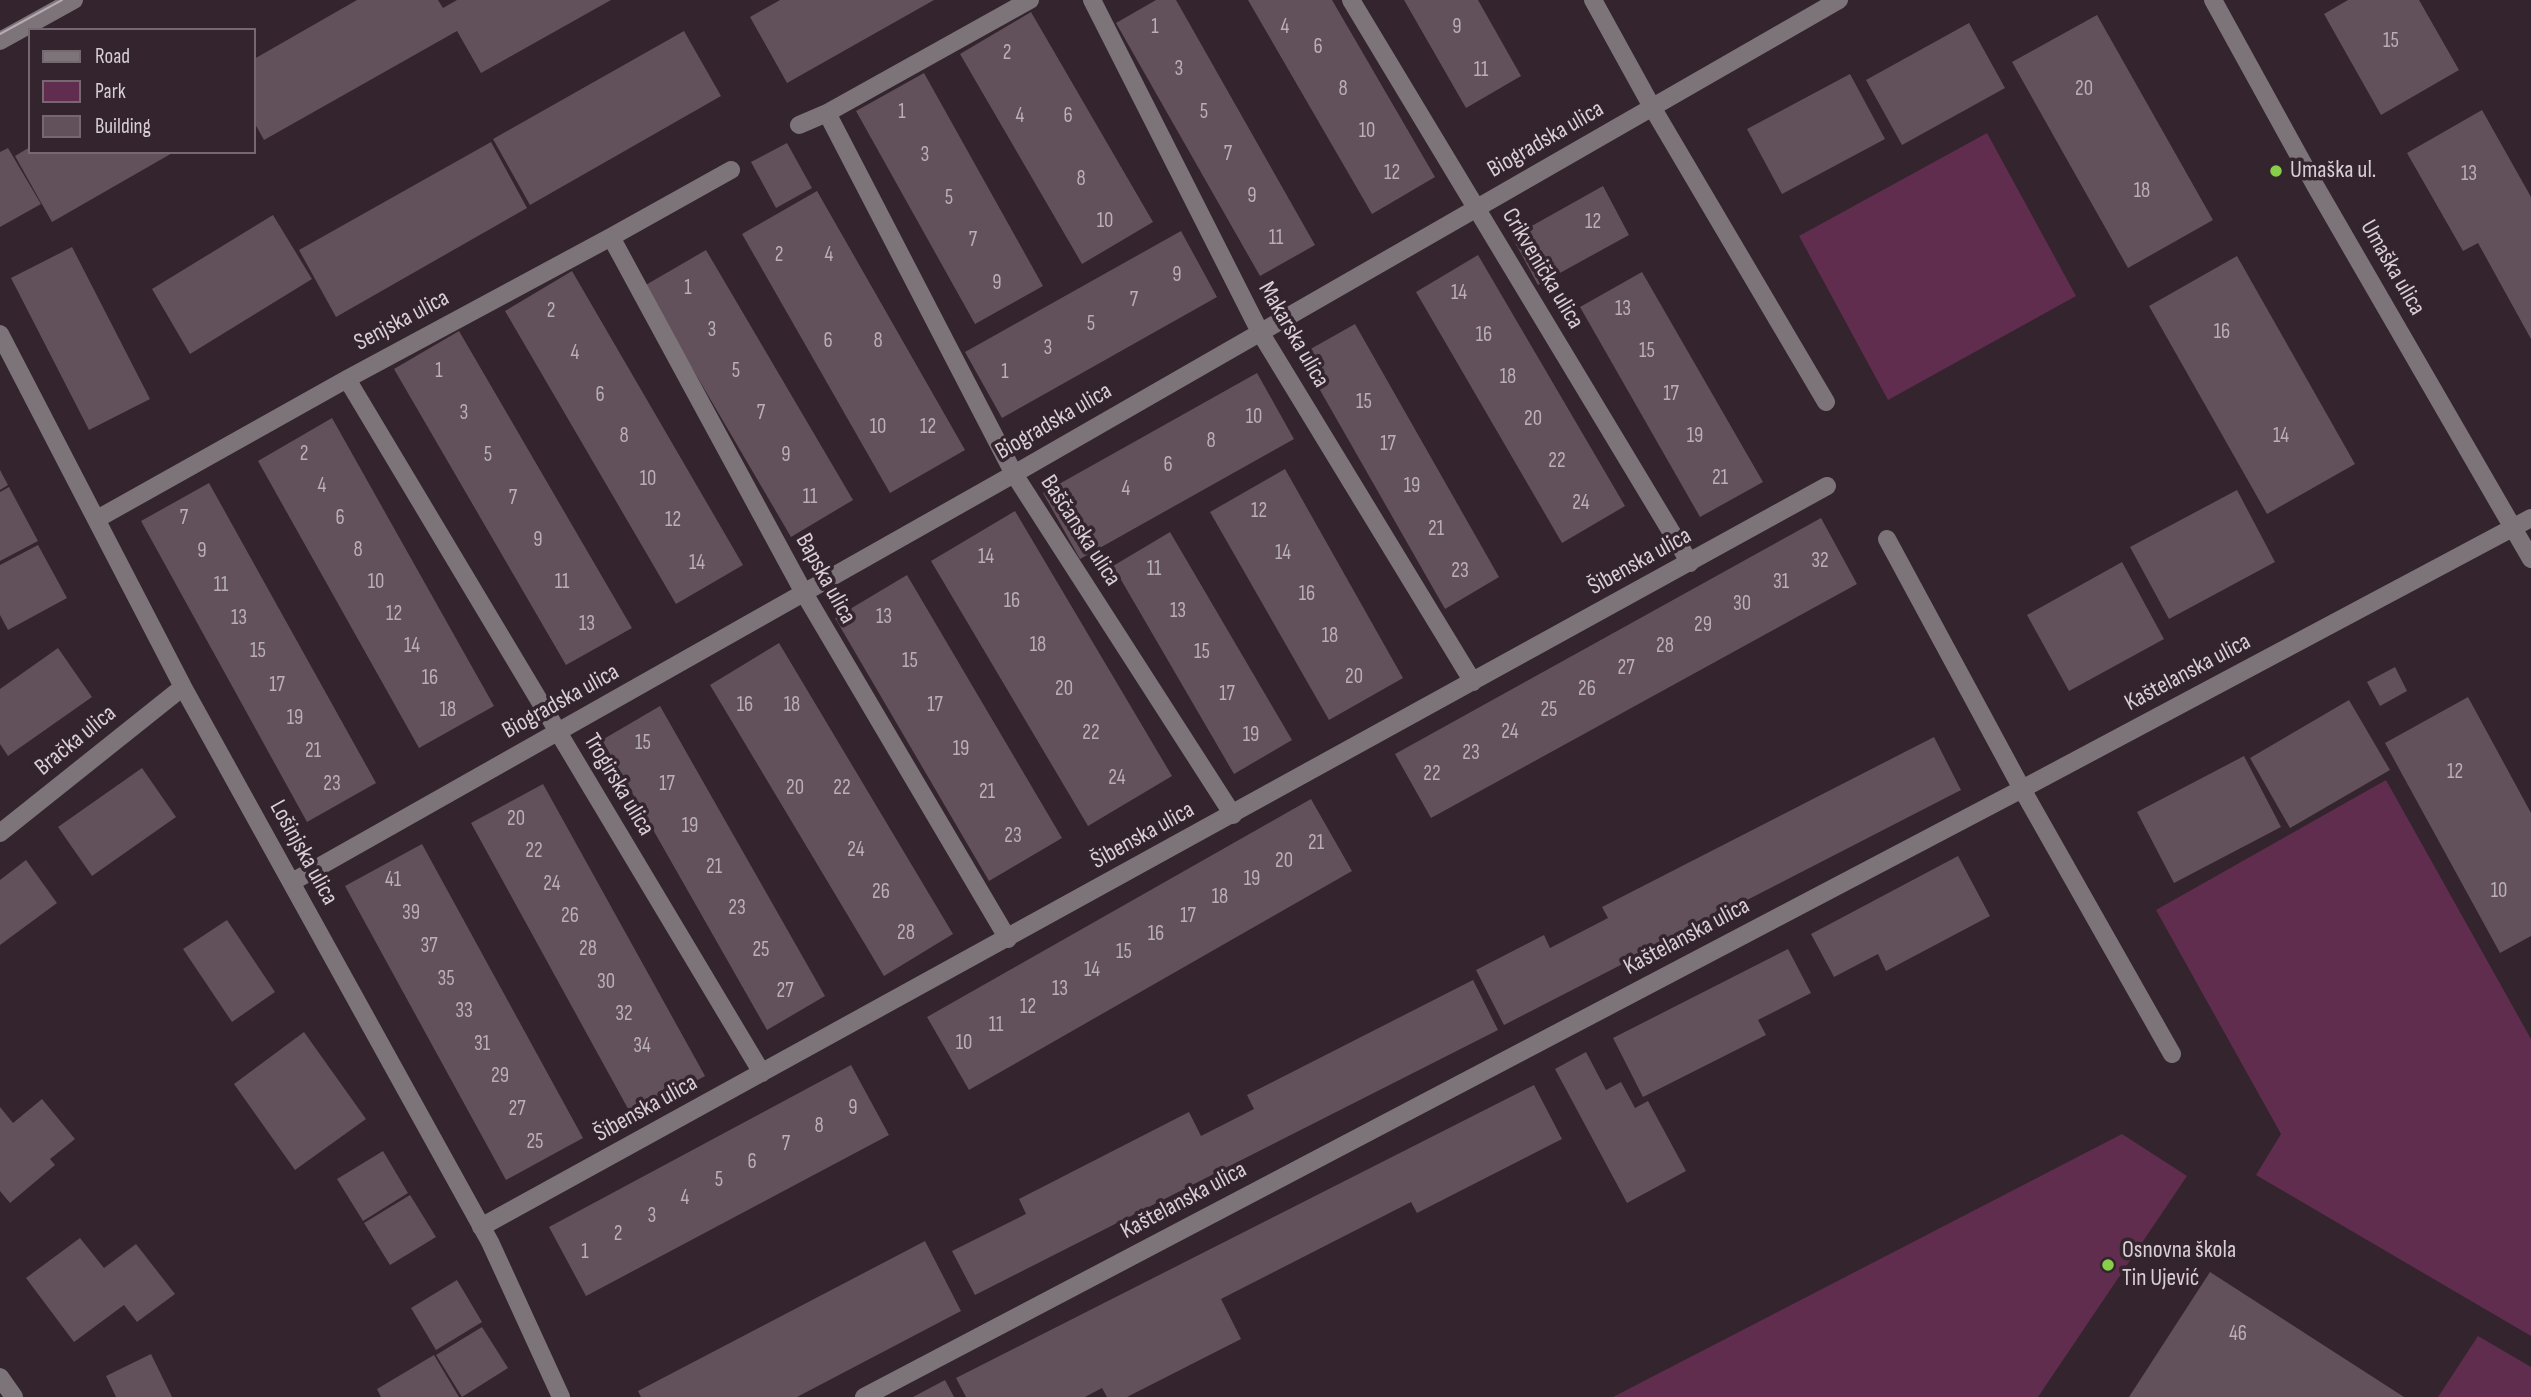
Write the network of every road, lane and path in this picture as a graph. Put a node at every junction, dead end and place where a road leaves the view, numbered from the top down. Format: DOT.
graph roads {
  1 [pos="74,0"];
  2 [pos="1030,0"];
  3 [pos="1092,0"];
  4 [pos="1351,0"];
  5 [pos="1593,0"];
  6 [pos="1839,0"];
  7 [pos="2213,0"];
  8 [pos="0,41"];
  9 [pos="1652,107"];
  10 [pos="827,113"];
  11 [pos="799,125"];
  12 [pos="731,170"];
  13 [pos="1477,208"];
  14 [pos="611,237"];
  15 [pos="1260,331"];
  16 [pos="0,334"];
  17 [pos="347,379"];
  18 [pos="1826,402"];
  19 [pos="1014,474"];
  20 [pos="1827,486"];
  21 [pos="2531,518"];
  22 [pos="97,519"];
  23 [pos="2514,527"];
  24 [pos="1887,539"];
  25 [pos="2531,559"];
  26 [pos="1690,562"];
  27 [pos="804,593"];
  28 [pos="1473,682"];
  29 [pos="183,687"];
  30 [pos="558,732"];
  31 [pos="2022,789"];
  32 [pos="1233,815"];
  33 [pos="0,833"];
  34 [pos="292,882"];
  35 [pos="1008,939"];
  36 [pos="2172,1054"];
  37 [pos="762,1073"];
  38 [pos="481,1227"];
  39 [pos="0,1377"];
  40 [pos="14,1397"];
  41 [pos="561,1397"];
  42 [pos="864,1397"];
  1 -- 8 [label="street"];
  2 -- 10 [label="street"];
  3 -- 15 [label="street, Makarska ulica"];
  4 -- 13 [label="street, Crikvenička ulica"];
  5 -- 9 [label="street"];
  6 -- 9 [label="street, Biogradska ulica"];
  7 -- 23 [label="street, Umaška ulica"];
  9 -- 13 [label="street, Biogradska ulica"];
  9 -- 18 [label="street"];
  10 -- 11 [label="street"];
  10 -- 19 [label="street, Baščanska ulica"];
  12 -- 14 [label="street, Senjska ulica"];
  13 -- 15 [label="street, Biogradska ulica"];
  13 -- 26 [label="street, Crikvenička ulica"];
  14 -- 17 [label="street, Senjska ulica"];
  14 -- 27 [label="street, Bapska ulica"];
  15 -- 19 [label="street, Biogradska ulica"];
  15 -- 28 [label="street, Makarska ulica"];
  16 -- 22 [label="street, Lošinjska ulica"];
  17 -- 22 [label="street, Senjska ulica"];
  17 -- 30 [label="street, Trogirska ulica"];
  19 -- 27 [label="street, Biogradska ulica"];
  19 -- 32 [label="street, Baščanska ulica"];
  20 -- 26 [label="street, Šibenska ulica"];
  21 -- 23 [label="street, Kaštelanska ulica"];
  22 -- 29 [label="street, Lošinjska ulica"];
  23 -- 25 [label="street, Umaška ulica"];
  23 -- 31 [label="street, Kaštelanska ulica"];
  24 -- 31 [label="street"];
  26 -- 28 [label="street, Šibenska ulica"];
  27 -- 30 [label="street, Biogradska ulica"];
  27 -- 35 [label="street, Bapska ulica"];
  28 -- 32 [label="street, Šibenska ulica"];
  29 -- 33 [label="street, Bračka ulica"];
  29 -- 34 [label="street, Lošinjska ulica"];
  30 -- 34 [label="street, Biogradska ulica"];
  30 -- 37 [label="street, Trogirska ulica"];
  31 -- 36 [label="street"];
  31 -- 42 [label="street, Kaštelanska ulica"];
  32 -- 35 [label="street, Šibenska ulica"];
  34 -- 38 [label="street, Lošinjska ulica"];
  35 -- 37 [label="street, Šibenska ulica"];
  37 -- 38 [label="street, Šibenska ulica"];
  38 -- 41 [label="street, Lošinjska ulica"];
  39 -- 40 [label="street"];
}
